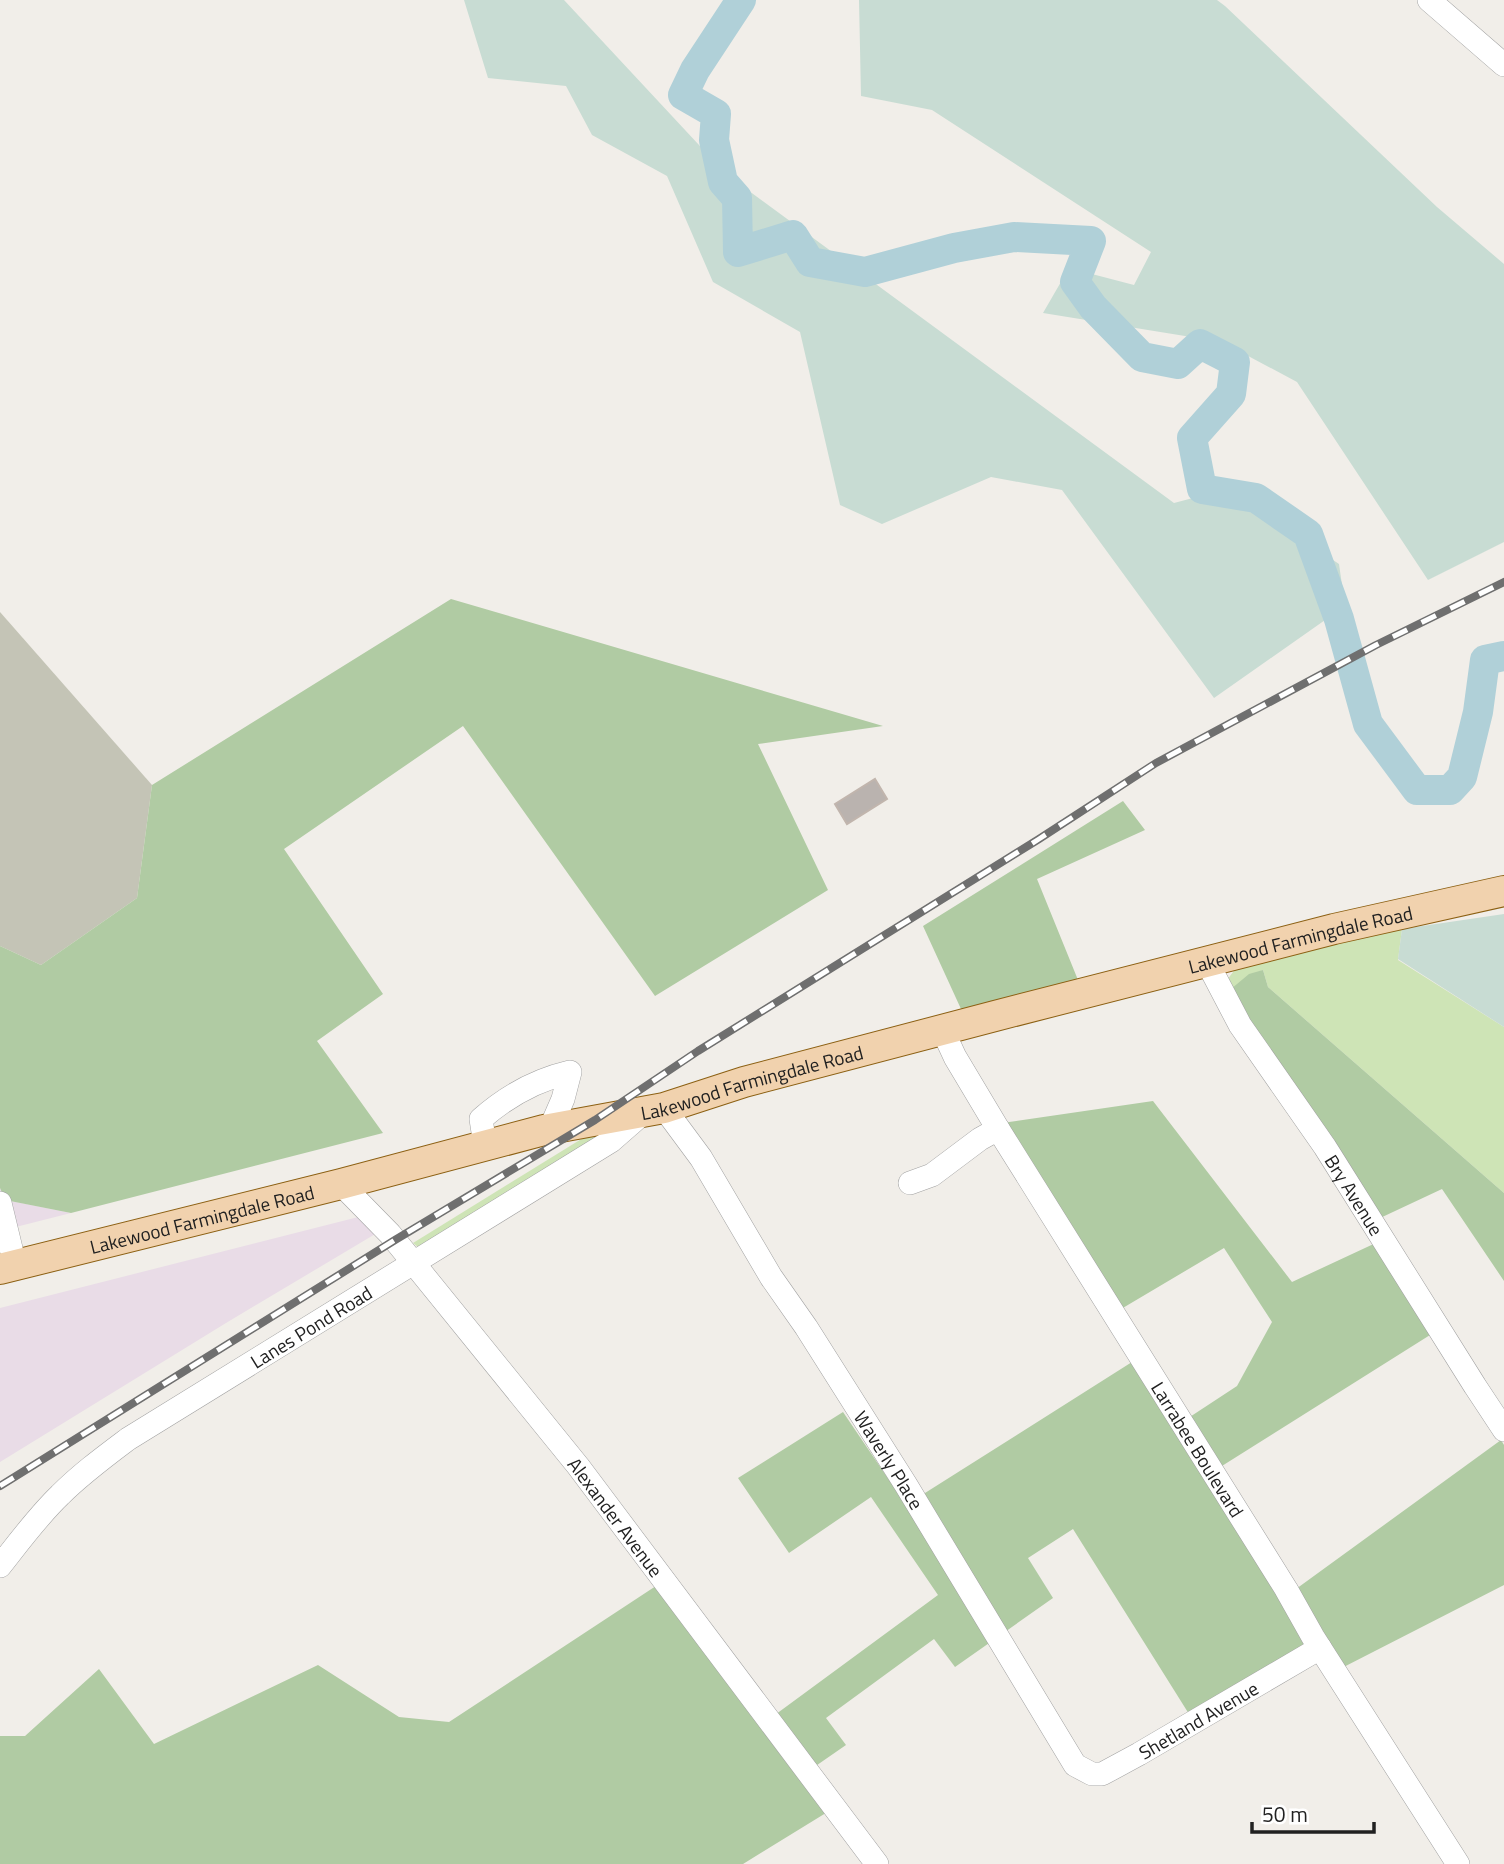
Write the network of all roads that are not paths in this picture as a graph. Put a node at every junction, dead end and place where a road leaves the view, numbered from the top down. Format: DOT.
graph roads {
  1 [pos="1429,0"];
  2 [pos="1504,65"];
  3 [pos="1504,891"];
  4 [pos="1207,962"];
  5 [pos="943,1031"];
  6 [pos="654,1110"];
  7 [pos="550,1129"];
  8 [pos="998,1129"];
  9 [pos="485,1145"];
  10 [pos="909,1183"];
  11 [pos="341,1184"];
  12 [pos="0,1203"];
  13 [pos="413,1264"];
  14 [pos="8,1267"];
  15 [pos="1504,1430"];
  16 [pos="0,1566"];
  17 [pos="1320,1648"];
  18 [pos="1075,1765"];
  19 [pos="877,1864"];
  20 [pos="1458,1864"];
  1 -- 2 [label="street"];
  3 -- 4 [label="main road, Lakewood Farmingdale Road"];
  4 -- 5 [label="main road, Lakewood Farmingdale Road"];
  4 -- 15 [label="street, Bry Avenue"];
  5 -- 6 [label="main road, Lakewood Farmingdale Road"];
  5 -- 8 [label="street, Larrabee Boulevard"];
  6 -- 7 [label="main road, Lakewood Farmingdale Road"];
  6 -- 13 [label="street, Lanes Pond Road"];
  6 -- 18 [label="street, Waverly Place"];
  7 -- 9 [label="main road, Lakewood Farmingdale Road"];
  7 -- 9 [label="street"];
  8 -- 10 [label="street"];
  8 -- 17 [label="street, Larrabee Boulevard"];
  9 -- 11 [label="main road, Lakewood Farmingdale Road"];
  11 -- 13 [label="street, Alexander Avenue"];
  11 -- 14 [label="main road, Lakewood Farmingdale Road"];
  12 -- 14 [label="street"];
  13 -- 16 [label="street, Lanes Pond Road"];
  13 -- 19 [label="street, Alexander Avenue"];
  17 -- 18 [label="street, Shetland Avenue"];
  17 -- 20 [label="street, Larrabee Boulevard"];
}
